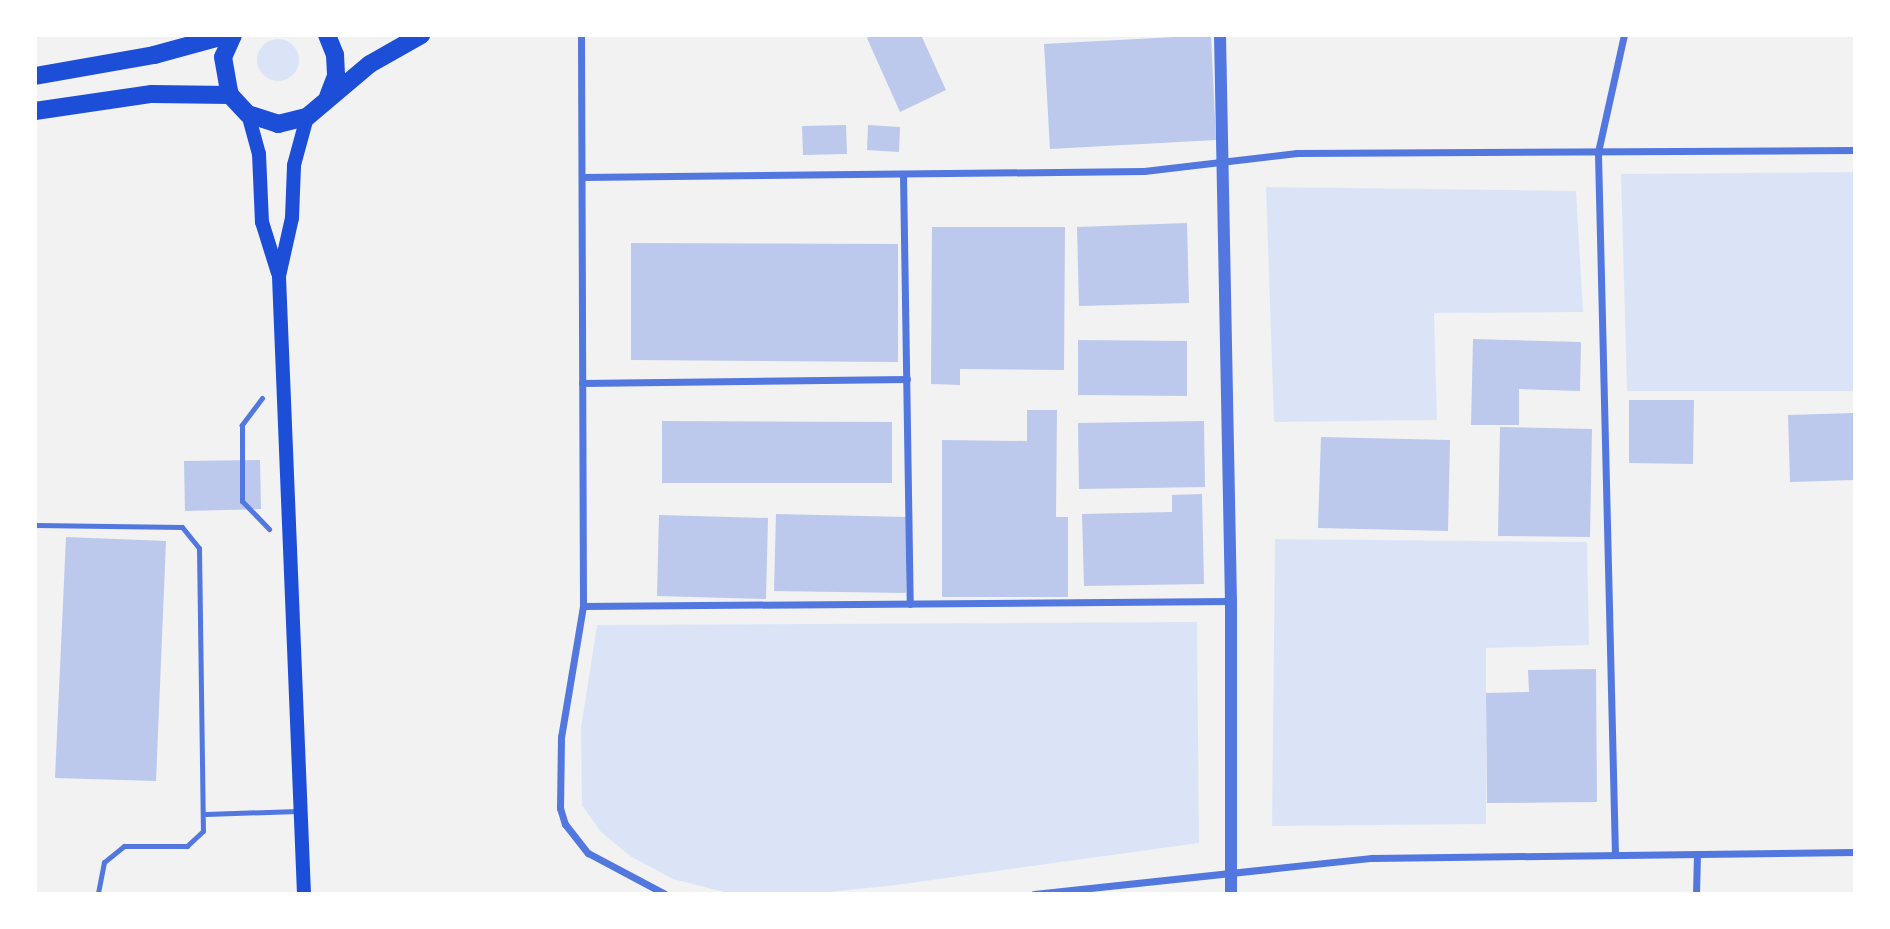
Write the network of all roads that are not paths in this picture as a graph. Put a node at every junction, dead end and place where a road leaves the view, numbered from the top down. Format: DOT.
graph roads {
  1 [pos="230,35"];
  2 [pos="327,35"];
  3 [pos="421,35"];
  4 [pos="581,35"];
  5 [pos="1220,35"];
  6 [pos="1624,35"];
  7 [pos="35,76"];
  8 [pos="230,95"];
  9 [pos="328,97"];
  10 [pos="35,111"];
  11 [pos="248,114"];
  12 [pos="307,117"];
  13 [pos="1855,150"];
  14 [pos="1598,152"];
  15 [pos="1223,162"];
  16 [pos="903,174"];
  17 [pos="582,177"];
  18 [pos="279,276"];
  19 [pos="906,379"];
  20 [pos="582,383"];
  21 [pos="262,398"];
  22 [pos="35,525"];
  23 [pos="269,529"];
  24 [pos="1231,601"];
  25 [pos="911,604"];
  26 [pos="583,606"];
  27 [pos="301,810"];
  28 [pos="206,814"];
  29 [pos="1855,852"];
  30 [pos="1697,854"];
  31 [pos="1615,855"];
  32 [pos="1230,871"];
  33 [pos="97,894"];
  34 [pos="304,894"];
  35 [pos="665,894"];
  36 [pos="1034,894"];
  37 [pos="1231,894"];
  38 [pos="1696,894"];
  1 -- 7 [label="main road"];
  1 -- 8 [label="main road"];
  2 -- 9 [label="main road"];
  3 -- 9 [label="main road"];
  4 -- 17 [label="street"];
  5 -- 15 [label="street"];
  6 -- 14 [label="street"];
  8 -- 10 [label="main road"];
  8 -- 11 [label="main road"];
  9 -- 12 [label="main road"];
  11 -- 12 [label="main road"];
  11 -- 18 [label="main road"];
  12 -- 18 [label="main road"];
  13 -- 14 [label="street"];
  14 -- 15 [label="street"];
  14 -- 31 [label="street"];
  15 -- 16 [label="street"];
  15 -- 24 [label="street"];
  16 -- 17 [label="street"];
  16 -- 19 [label="street"];
  17 -- 20 [label="street"];
  18 -- 27 [label="main road"];
  19 -- 20 [label="street"];
  19 -- 25 [label="street"];
  20 -- 26 [label="street"];
  21 -- 23 [label="lane"];
  22 -- 28 [label="lane"];
  24 -- 25 [label="street"];
  24 -- 32 [label="street"];
  25 -- 26 [label="street"];
  26 -- 35 [label="street"];
  27 -- 28 [label="lane"];
  27 -- 34 [label="main road"];
  28 -- 33 [label="lane"];
  29 -- 30 [label="street"];
  30 -- 31 [label="street"];
  30 -- 38 [label="street"];
  31 -- 32 [label="street"];
  32 -- 36 [label="street"];
  32 -- 37 [label="street"];
}
